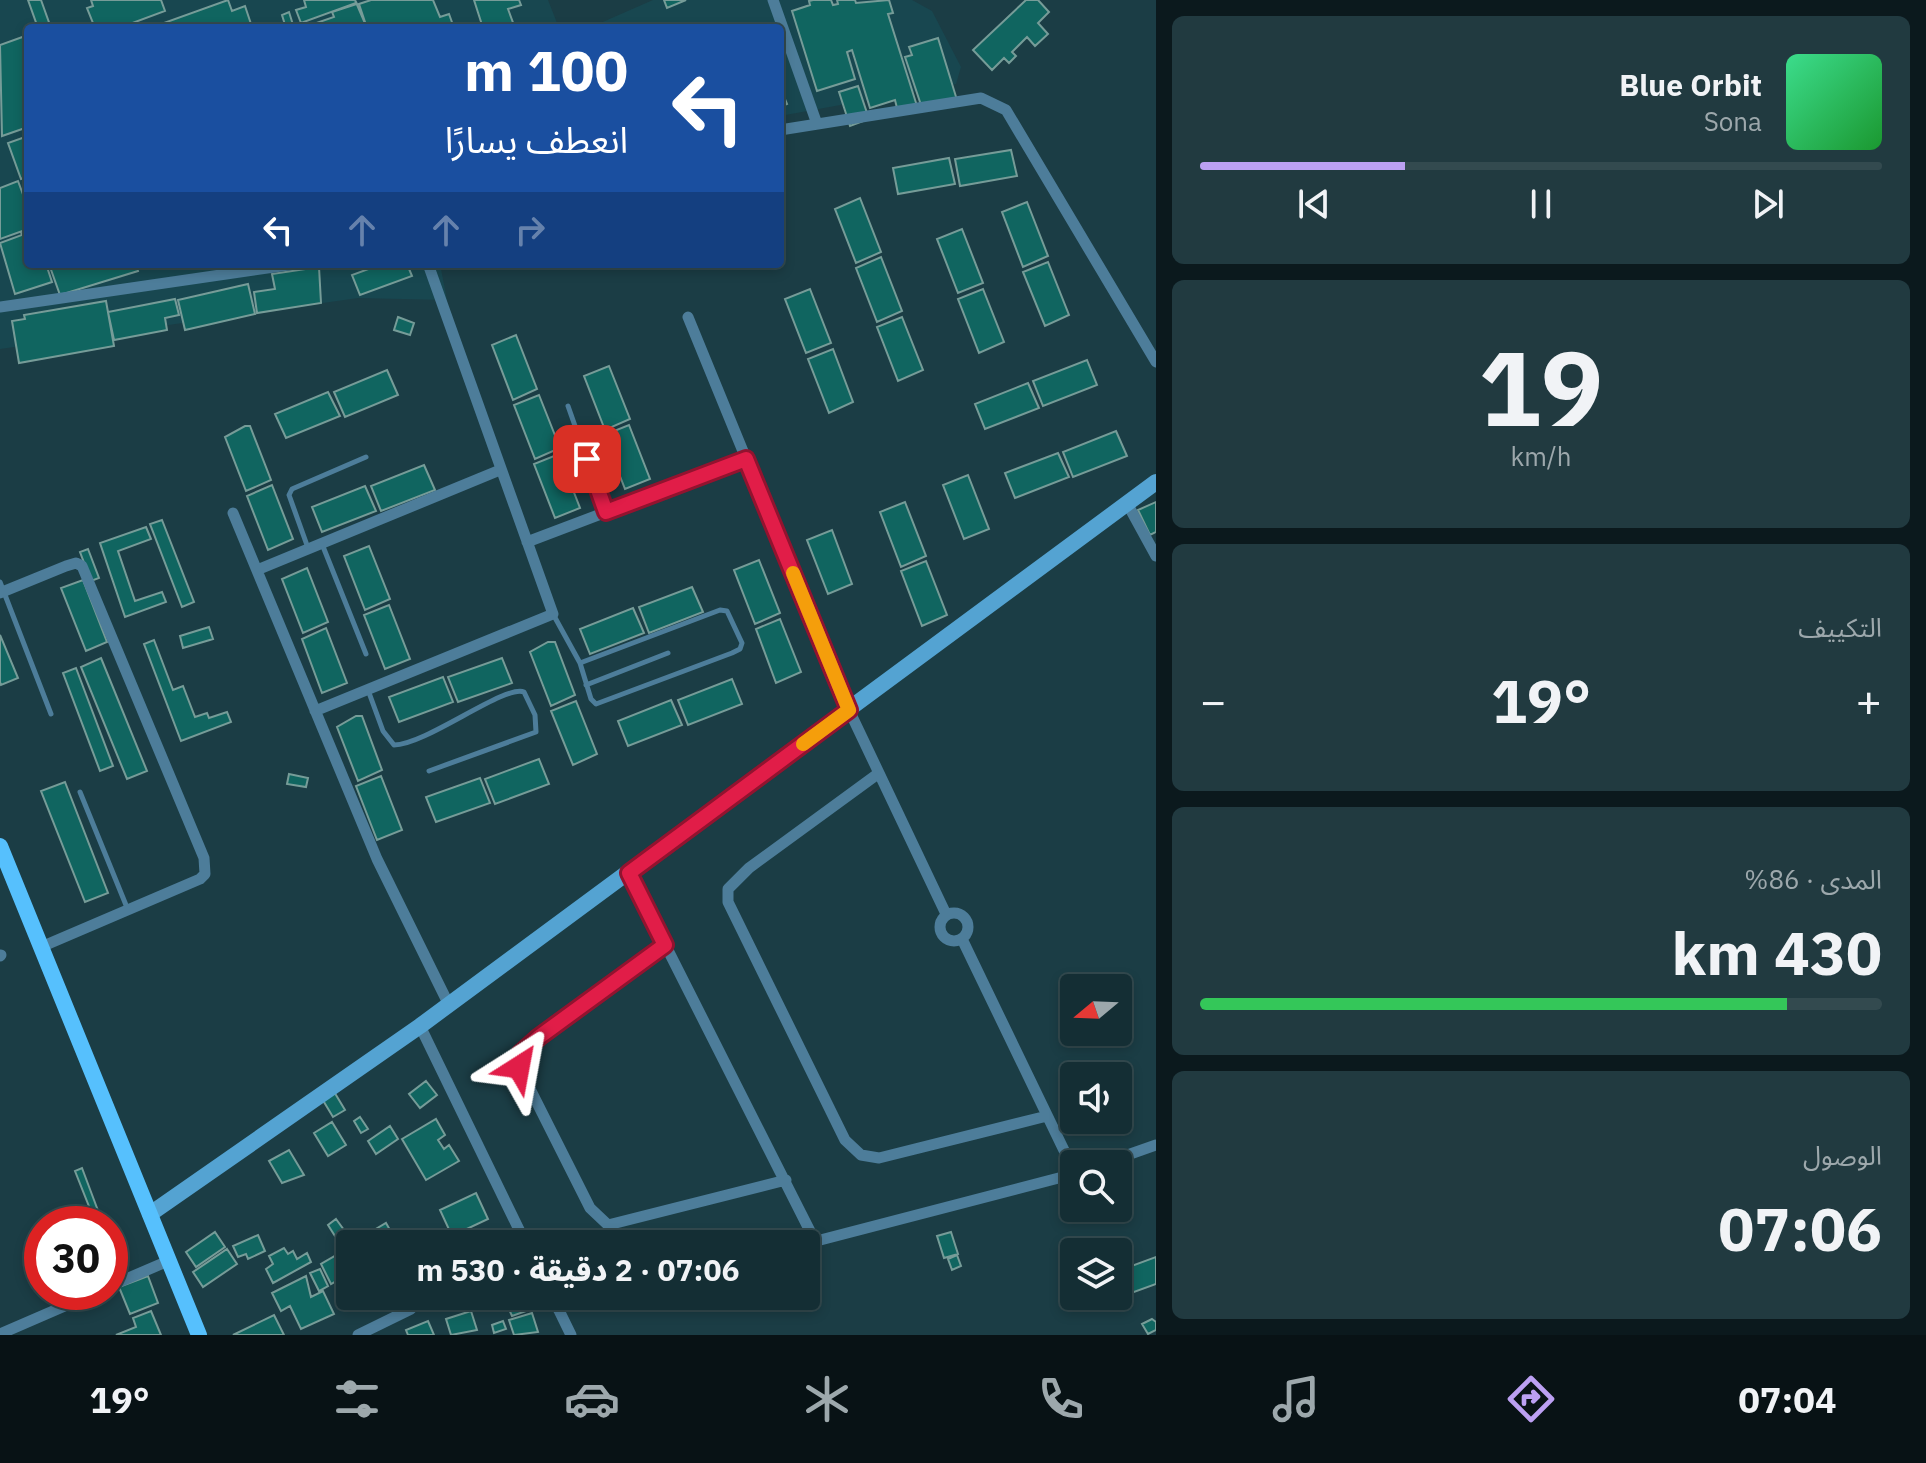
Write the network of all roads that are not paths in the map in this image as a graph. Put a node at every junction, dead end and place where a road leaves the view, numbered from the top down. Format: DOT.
graph roads {
  1 [pos="773,0"];
  2 [pos="782,24"];
  3 [pos="784,31"];
  4 [pos="817,124"];
  5 [pos="784,129"];
  6 [pos="268,268"];
  7 [pos="429,268"];
  8 [pos="0,307"];
  9 [pos="688,317"];
  10 [pos="1156,362"];
  11 [pos="568,406"];
  12 [pos="366,457"];
  13 [pos="746,459"];
  14 [pos="500,470"];
  15 [pos="1156,482"];
  16 [pos="1128,505"];
  17 [pos="606,512"];
  18 [pos="233,513"];
  19 [pos="527,542"];
  20 [pos="322,544"];
  21 [pos="308,549"];
  22 [pos="1156,556"];
  23 [pos="257,570"];
  24 [pos="1,589"];
  25 [pos="553,614"];
  26 [pos="668,653"];
  27 [pos="366,654"];
  28 [pos="580,663"];
  29 [pos="586,685"];
  30 [pos="368,690"];
  31 [pos="849,710"];
  32 [pos="315,711"];
  33 [pos="51,714"];
  34 [pos="429,771"];
  35 [pos="879,773"];
  36 [pos="80,792"];
  37 [pos="0,846"];
  38 [pos="629,873"];
  39 [pos="128,910"];
  40 [pos="946,914"];
  41 [pos="962,939"];
  42 [pos="665,945"];
  43 [pos="41,947"];
  44 [pos="449,1005"];
  45 [pos="420,1026"];
  46 [pos="1047,1116"];
  47 [pos="1156,1145"];
  48 [pos="1063,1150"];
  49 [pos="1132,1153"];
  50 [pos="1060,1177"];
  51 [pos="786,1180"];
  52 [pos="150,1214"];
  53 [pos="519,1230"];
  54 [pos="805,1230"];
  55 [pos="820,1240"];
  56 [pos="168,1261"];
  57 [pos="128,1278"];
  58 [pos="55,1310"];
  59 [pos="409,1310"];
  60 [pos="558,1310"];
  61 [pos="0,1334"];
  62 [pos="199,1335"];
  63 [pos="358,1335"];
  64 [pos="571,1335"];
  1 -- 2 [label="street"];
  3 -- 4 [label="street"];
  4 -- 5 [label="street"];
  4 -- 10 [label="street"];
  6 -- 8 [label="street"];
  7 -- 14 [label="street"];
  9 -- 13 [label="street"];
  11 -- 17 [label="lane"];
  12 -- 21 [label="lane"];
  13 -- 17 [label="street"];
  13 -- 31 [label="street"];
  14 -- 19 [label="street"];
  14 -- 20 [label="street"];
  15 -- 16 [label="street"];
  16 -- 22 [label="street"];
  16 -- 31 [label="street"];
  17 -- 19 [label="street"];
  18 -- 23 [label="street"];
  19 -- 25 [label="street"];
  20 -- 21 [label="street"];
  20 -- 27 [label="lane"];
  21 -- 23 [label="street"];
  23 -- 32 [label="street"];
  24 -- 33 [label="lane"];
  24 -- 39 [label="street"];
  25 -- 28 [label="lane"];
  25 -- 30 [label="street"];
  26 -- 29 [label="lane"];
  28 -- 29 [label="lane"];
  28 -- 29 [label="lane"];
  30 -- 32 [label="street"];
  30 -- 34 [label="lane"];
  31 -- 35 [label="street"];
  31 -- 38 [label="street"];
  32 -- 44 [label="street"];
  35 -- 40 [label="street"];
  35 -- 46 [label="street"];
  36 -- 39 [label="lane"];
  37 -- 43 [label="main road"];
  38 -- 42 [label="street"];
  38 -- 44 [label="street"];
  39 -- 43 [label="street"];
  40 -- 41 [label="street"];
  40 -- 41 [label="street"];
  41 -- 46 [label="street"];
  42 -- 51 [label="street"];
  42 -- 51 [label="street"];
  43 -- 52 [label="main road"];
  44 -- 45 [label="street"];
  45 -- 52 [label="street"];
  45 -- 53 [label="street"];
  46 -- 48 [label="street"];
  47 -- 49 [label="street"];
  50 -- 55 [label="street"];
  51 -- 54 [label="street"];
  52 -- 56 [label="main road"];
  56 -- 57 [label="street"];
  56 -- 62 [label="main road"];
  58 -- 61 [label="street"];
  59 -- 63 [label="street"];
  60 -- 64 [label="street"];
}
